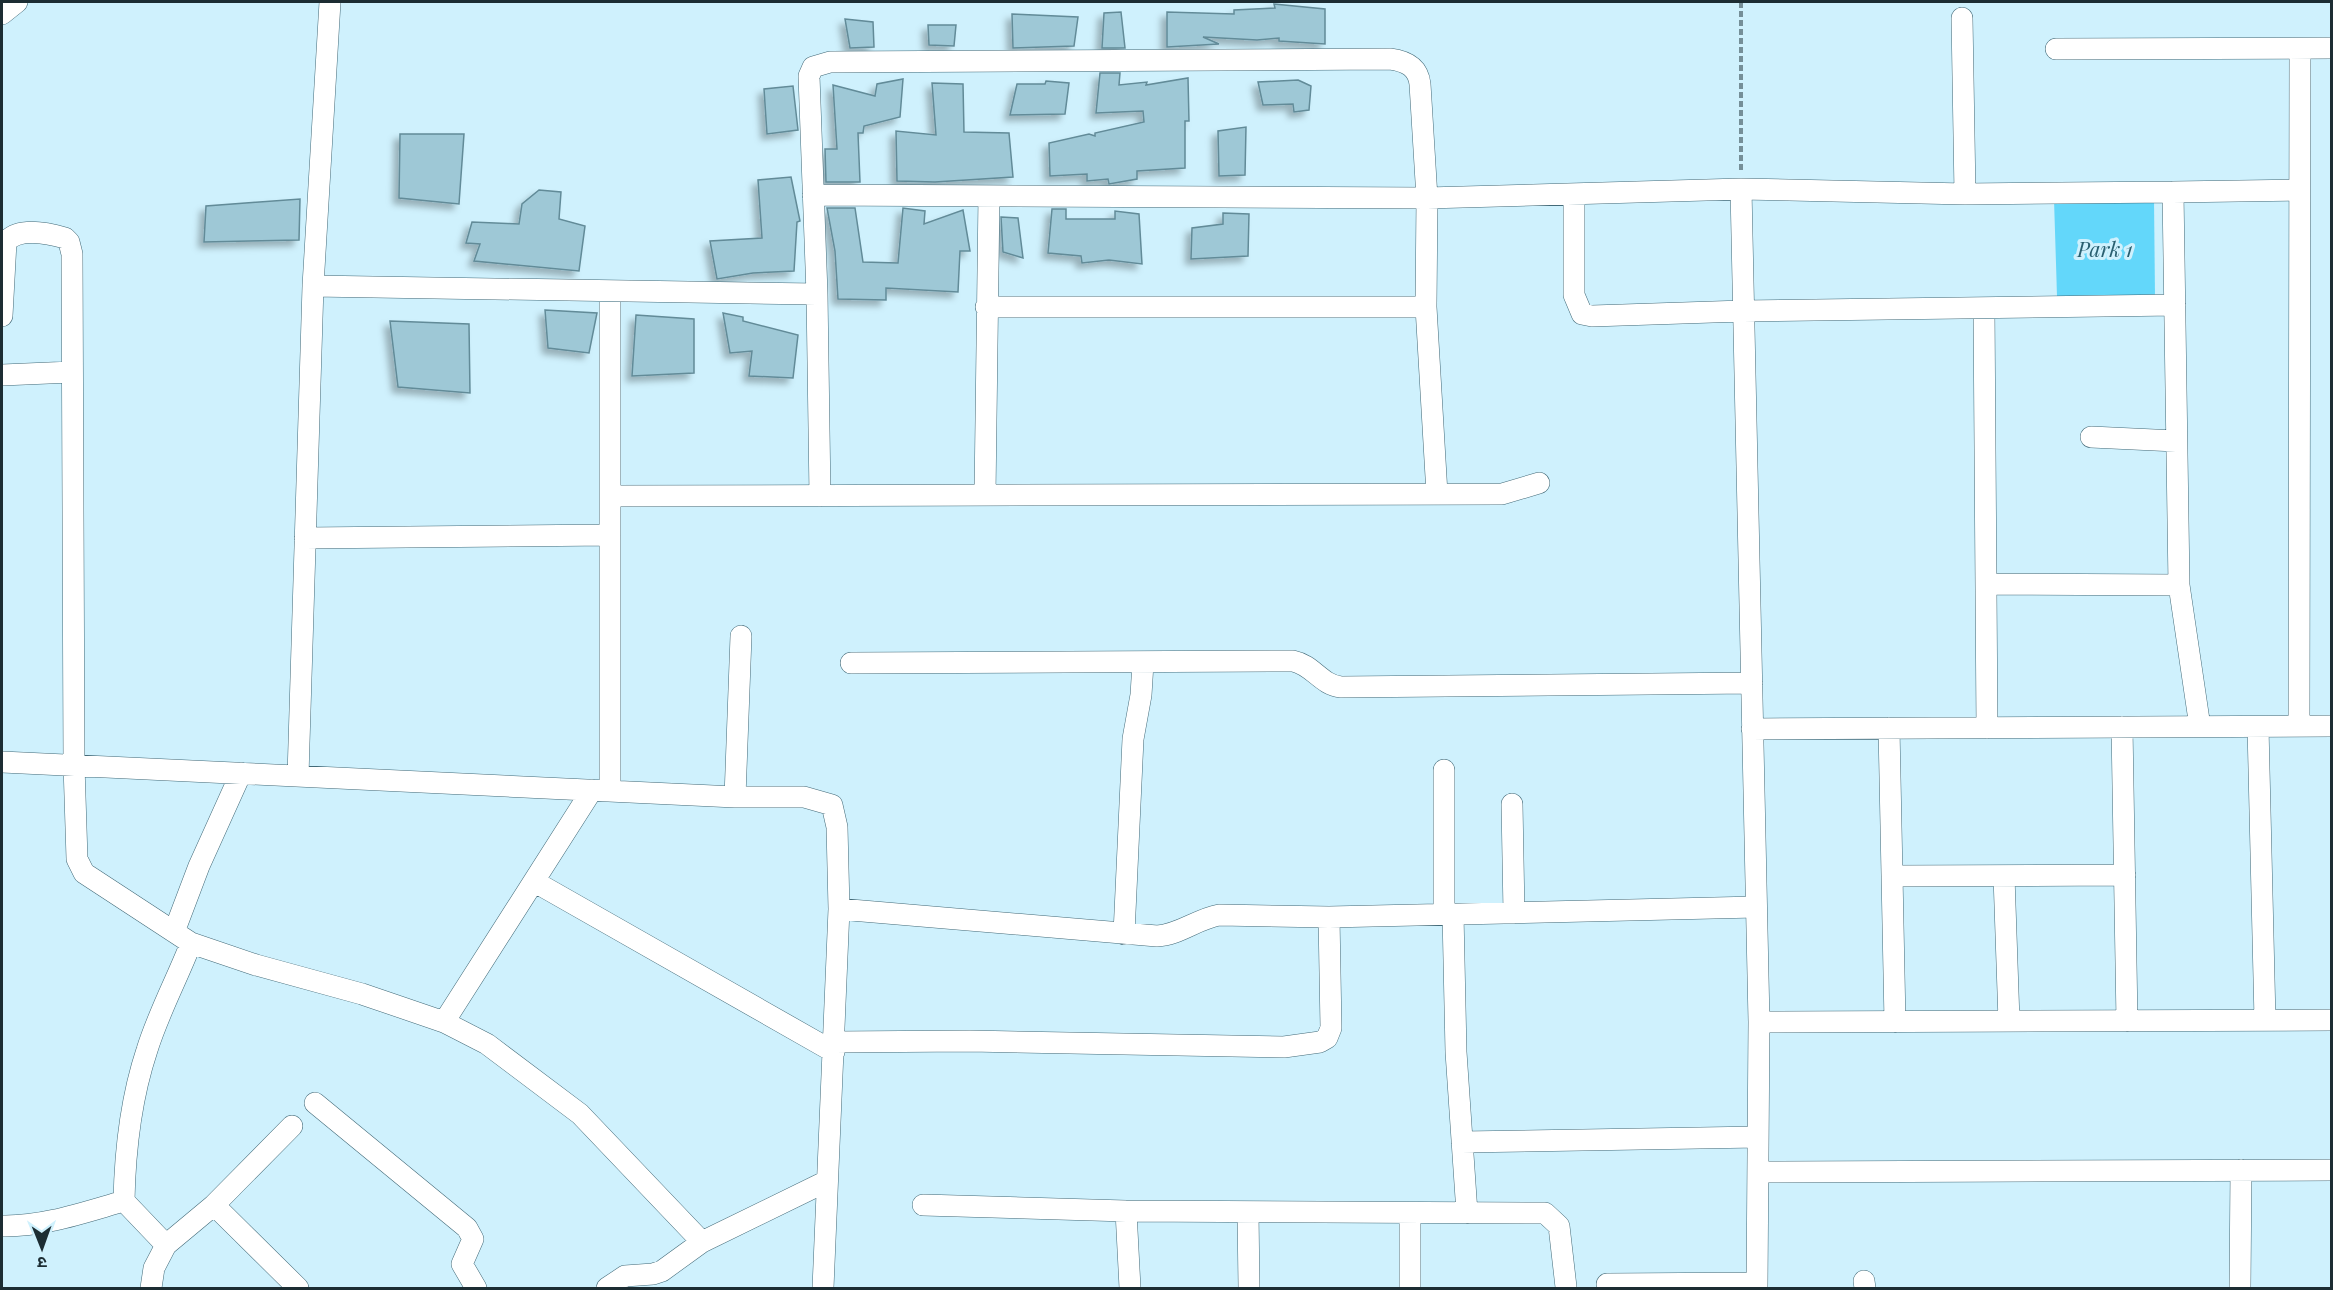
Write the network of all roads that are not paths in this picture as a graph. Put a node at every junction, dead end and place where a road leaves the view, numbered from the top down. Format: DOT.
graph roads {
  1 [pos="17,2"];
  2 [pos="330,2"];
  3 [pos="2,14"];
  4 [pos="1962,18"];
  5 [pos="2331,48"];
  6 [pos="2300,49"];
  7 [pos="2056,50"];
  8 [pos="1741,189"];
  9 [pos="2298,190"];
  10 [pos="2173,192"];
  11 [pos="1965,194"];
  12 [pos="813,195"];
  13 [pos="989,196"];
  14 [pos="1574,196"];
  15 [pos="1427,198"];
  16 [pos="314,286"];
  17 [pos="610,291"];
  18 [pos="817,294"];
  19 [pos="2175,305"];
  20 [pos="986,307"];
  21 [pos="1426,307"];
  22 [pos="1984,308"];
  23 [pos="1743,311"];
  24 [pos="2,316"];
  25 [pos="72,372"];
  26 [pos="2,375"];
  27 [pos="2091,438"];
  28 [pos="2176,441"];
  29 [pos="1539,483"];
  30 [pos="1437,494"];
  31 [pos="985,495"];
  32 [pos="610,496"];
  33 [pos="820,496"];
  34 [pos="610,535"];
  35 [pos="305,538"];
  36 [pos="1986,585"];
  37 [pos="2178,585"];
  38 [pos="741,636"];
  39 [pos="851,663"];
  40 [pos="1143,663"];
  41 [pos="1752,683"];
  42 [pos="2298,726"];
  43 [pos="2331,726"];
  44 [pos="2122,727"];
  45 [pos="2200,727"];
  46 [pos="2258,727"];
  47 [pos="1889,728"];
  48 [pos="1987,728"];
  49 [pos="1752,729"];
  50 [pos="5,757"];
  51 [pos="74,765"];
  52 [pos="1444,770"];
  53 [pos="241,773"];
  54 [pos="298,776"];
  55 [pos="601,790"];
  56 [pos="735,797"];
  57 [pos="1512,804"];
  58 [pos="2124,875"];
  59 [pos="1892,876"];
  60 [pos="2004,876"];
  61 [pos="535,882"];
  62 [pos="1756,907"];
  63 [pos="839,909"];
  64 [pos="1514,913"];
  65 [pos="1449,914"];
  66 [pos="1329,917"];
  67 [pos="1124,934"];
  68 [pos="182,938"];
  69 [pos="2265,1020"];
  70 [pos="2331,1020"];
  71 [pos="2009,1021"];
  72 [pos="2127,1021"];
  73 [pos="444,1022"];
  74 [pos="1759,1022"];
  75 [pos="1895,1022"];
  76 [pos="834,1047"];
  77 [pos="315,1103"];
  78 [pos="292,1126"];
  79 [pos="1758,1137"];
  80 [pos="1462,1142"];
  81 [pos="2241,1170"];
  82 [pos="2331,1170"];
  83 [pos="1758,1172"];
  84 [pos="827,1181"];
  85 [pos="124,1201"];
  86 [pos="214,1205"];
  87 [pos="923,1205"];
  88 [pos="1126,1211"];
  89 [pos="1248,1212"];
  90 [pos="1410,1213"];
  91 [pos="1467,1213"];
  92 [pos="2,1226"];
  93 [pos="702,1242"];
  94 [pos="166,1245"];
  95 [pos="1608,1284"];
  96 [pos="1757,1286"];
  97 [pos="1566,1287"];
  98 [pos="151,1288"];
  99 [pos="298,1288"];
  100 [pos="476,1288"];
  101 [pos="607,1288"];
  102 [pos="823,1288"];
  103 [pos="1130,1288"];
  104 [pos="1249,1288"];
  105 [pos="1410,1288"];
  106 [pos="2240,1288"];
  1 -- 3 [label="street"];
  2 -- 16 [label="street"];
  4 -- 11 [label="street"];
  5 -- 6 [label="street"];
  6 -- 7 [label="street"];
  6 -- 9 [label="street"];
  8 -- 11 [label="street"];
  8 -- 14 [label="street"];
  8 -- 23 [label="street"];
  9 -- 10 [label="street"];
  9 -- 42 [label="street"];
  10 -- 11 [label="street"];
  10 -- 19 [label="street"];
  12 -- 13 [label="street"];
  12 -- 15 [label="street"];
  12 -- 18 [label="street"];
  13 -- 15 [label="street"];
  13 -- 20 [label="street"];
  14 -- 15 [label="street"];
  14 -- 23 [label="street"];
  15 -- 21 [label="street"];
  16 -- 17 [label="street"];
  16 -- 35 [label="street"];
  17 -- 18 [label="street"];
  17 -- 32 [label="street"];
  18 -- 33 [label="street"];
  19 -- 22 [label="street"];
  19 -- 28 [label="street"];
  20 -- 21 [label="street"];
  20 -- 31 [label="street"];
  21 -- 30 [label="street"];
  22 -- 23 [label="street"];
  22 -- 36 [label="street"];
  23 -- 41 [label="street"];
  24 -- 25 [label="street"];
  25 -- 26 [label="street"];
  25 -- 51 [label="street"];
  27 -- 28 [label="street"];
  28 -- 37 [label="street"];
  29 -- 30 [label="street"];
  30 -- 31 [label="street"];
  31 -- 33 [label="street"];
  32 -- 33 [label="street"];
  32 -- 34 [label="street"];
  34 -- 35 [label="street"];
  34 -- 55 [label="street"];
  35 -- 54 [label="street"];
  36 -- 37 [label="street"];
  36 -- 48 [label="street"];
  37 -- 45 [label="street"];
  38 -- 56 [label="street"];
  39 -- 40 [label="street"];
  40 -- 41 [label="street"];
  40 -- 67 [label="street"];
  41 -- 49 [label="street"];
  42 -- 43 [label="street"];
  42 -- 46 [label="street"];
  44 -- 45 [label="street"];
  44 -- 48 [label="street"];
  44 -- 58 [label="street"];
  45 -- 46 [label="street"];
  46 -- 69 [label="street"];
  47 -- 48 [label="street"];
  47 -- 49 [label="street"];
  47 -- 59 [label="street"];
  49 -- 62 [label="street"];
  50 -- 51 [label="street"];
  51 -- 53 [label="street"];
  51 -- 68 [label="street"];
  52 -- 65 [label="street"];
  53 -- 54 [label="street"];
  53 -- 68 [label="street"];
  54 -- 55 [label="street"];
  55 -- 56 [label="street"];
  55 -- 61 [label="street"];
  56 -- 63 [label="street"];
  57 -- 64 [label="street"];
  58 -- 60 [label="street"];
  58 -- 72 [label="street"];
  59 -- 60 [label="street"];
  59 -- 75 [label="street"];
  60 -- 71 [label="street"];
  61 -- 73 [label="street"];
  61 -- 76 [label="street"];
  62 -- 64 [label="street"];
  62 -- 74 [label="street"];
  63 -- 67 [label="street"];
  63 -- 76 [label="street"];
  64 -- 65 [label="street"];
  65 -- 66 [label="street"];
  65 -- 80 [label="street"];
  66 -- 67 [label="street"];
  66 -- 76 [label="street"];
  68 -- 73 [label="street"];
  68 -- 85 [label="street"];
  69 -- 70 [label="street"];
  69 -- 72 [label="street"];
  71 -- 72 [label="street"];
  71 -- 75 [label="street"];
  73 -- 93 [label="street"];
  74 -- 75 [label="street"];
  74 -- 79 [label="street"];
  76 -- 84 [label="street"];
  77 -- 100 [label="street"];
  78 -- 86 [label="street"];
  79 -- 80 [label="street"];
  79 -- 83 [label="street"];
  80 -- 91 [label="street"];
  81 -- 82 [label="street"];
  81 -- 83 [label="street"];
  81 -- 106 [label="street"];
  83 -- 96 [label="street"];
  84 -- 93 [label="street"];
  84 -- 102 [label="street"];
  85 -- 92 [label="street"];
  85 -- 94 [label="street"];
  86 -- 94 [label="street"];
  86 -- 99 [label="street"];
  87 -- 88 [label="street"];
  88 -- 89 [label="street"];
  88 -- 103 [label="street"];
  89 -- 90 [label="street"];
  89 -- 104 [label="street"];
  90 -- 91 [label="street"];
  90 -- 105 [label="street"];
  91 -- 97 [label="street"];
  93 -- 101 [label="street"];
  94 -- 98 [label="street"];
  95 -- 96 [label="street"];
}
